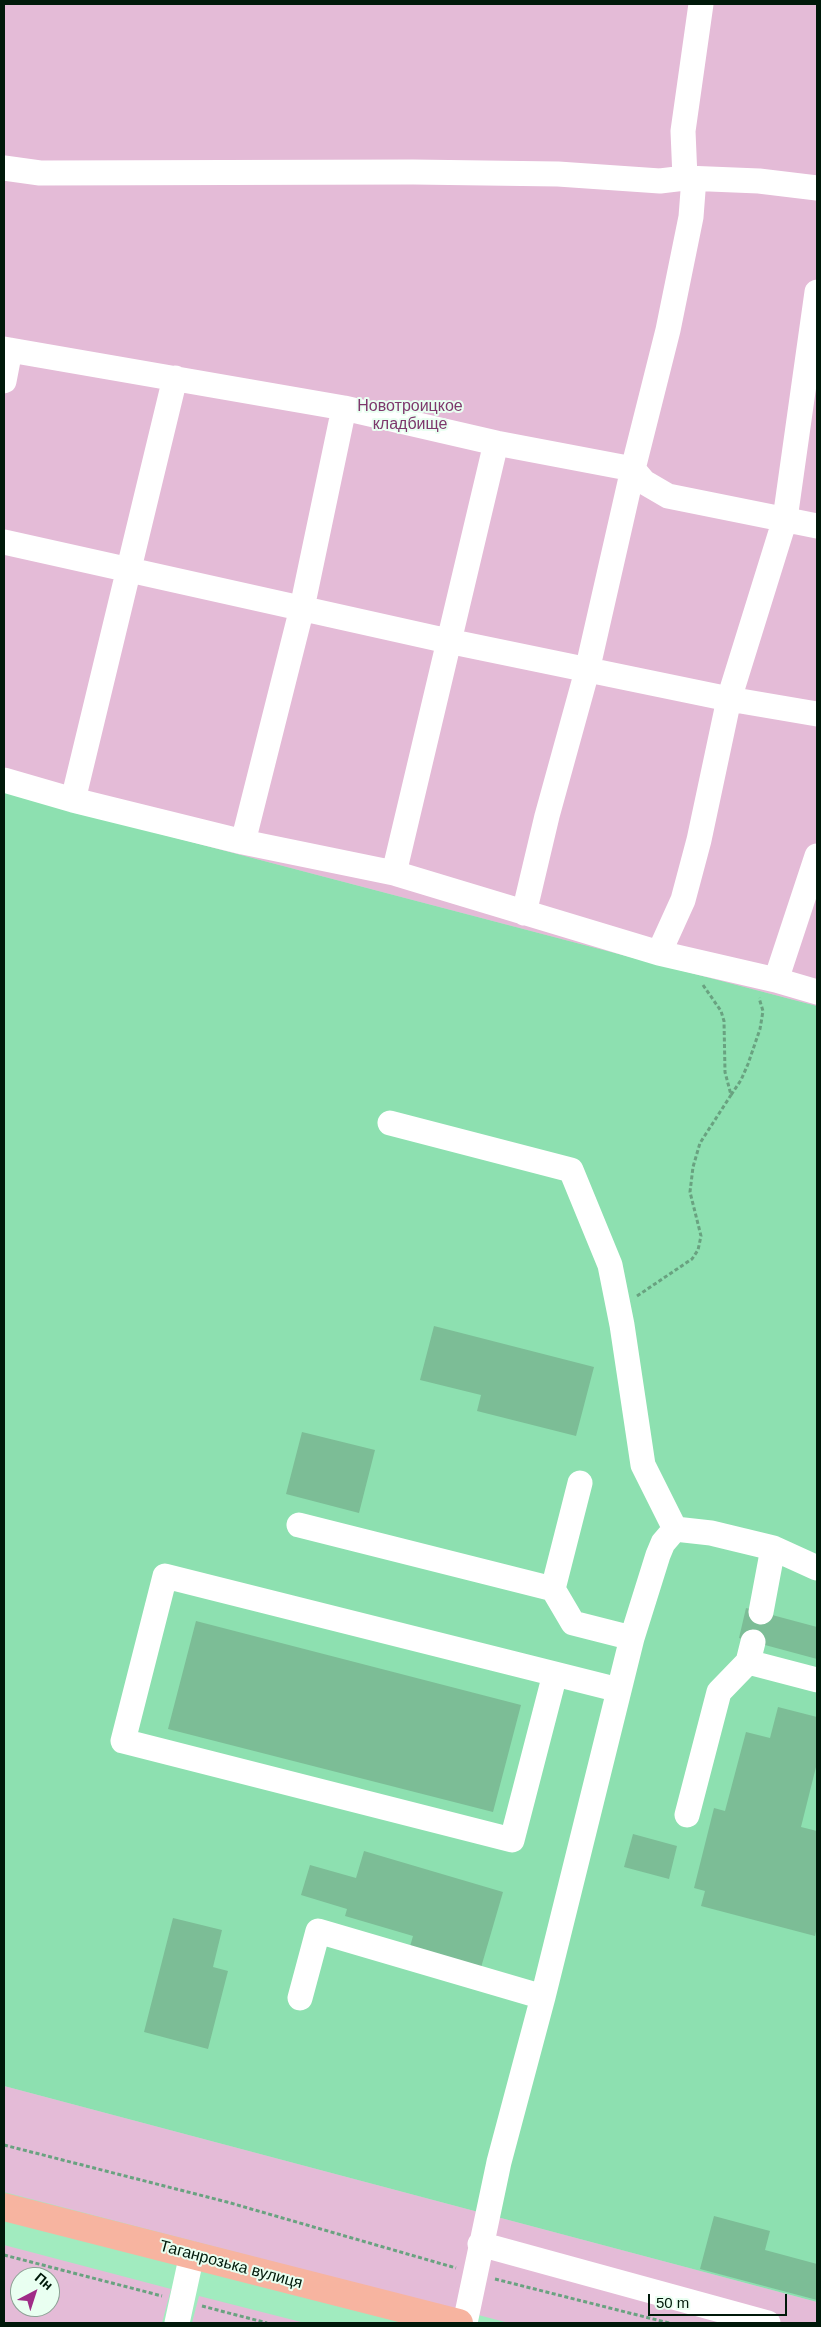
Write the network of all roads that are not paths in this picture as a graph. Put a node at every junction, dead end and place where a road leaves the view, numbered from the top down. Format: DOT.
graph roads {
  1 [pos="701,4"];
  2 [pos="4,168"];
  3 [pos="690,178"];
  4 [pos="817,188"];
  5 [pos="817,292"];
  6 [pos="7,350"];
  7 [pos="175,378"];
  8 [pos="4,381"];
  9 [pos="344,408"];
  10 [pos="496,442"];
  11 [pos="633,469"];
  12 [pos="785,519"];
  13 [pos="817,526"];
  14 [pos="4,542"];
  15 [pos="130,569"];
  16 [pos="302,608"];
  17 [pos="448,641"];
  18 [pos="587,671"];
  19 [pos="729,700"];
  20 [pos="817,714"];
  21 [pos="4,780"];
  22 [pos="73,800"];
  23 [pos="243,842"];
  24 [pos="817,856"];
  25 [pos="394,873"];
  26 [pos="524,912"];
  27 [pos="659,954"];
  28 [pos="776,980"];
  29 [pos="817,992"];
  30 [pos="390,1123"];
  31 [pos="580,1483"];
  32 [pos="298,1525"];
  33 [pos="675,1529"];
  34 [pos="773,1548"];
  35 [pos="817,1568"];
  36 [pos="554,1589"];
  37 [pos="761,1612"];
  38 [pos="632,1638"];
  39 [pos="554,1674"];
  40 [pos="817,1680"];
  41 [pos="619,1690"];
  42 [pos="687,1815"];
  43 [pos="543,1997"];
  44 [pos="300,1998"];
  45 [pos="4,2207"];
  46 [pos="480,2244"];
  47 [pos="192,2254"];
  48 [pos="180,2312"];
  49 [pos="459,2323"];
  50 [pos="465,2323"];
  51 [pos="768,2323"];
  1 -- 3 [label="street"];
  2 -- 3 [label="street"];
  3 -- 4 [label="street"];
  3 -- 11 [label="street"];
  5 -- 12 [label="street"];
  6 -- 7 [label="street"];
  6 -- 8 [label="street"];
  7 -- 9 [label="street"];
  7 -- 15 [label="street"];
  9 -- 10 [label="street"];
  9 -- 16 [label="street"];
  10 -- 11 [label="street"];
  10 -- 17 [label="street"];
  11 -- 12 [label="street"];
  11 -- 18 [label="street"];
  12 -- 13 [label="street"];
  12 -- 19 [label="street"];
  14 -- 15 [label="street"];
  15 -- 16 [label="street"];
  15 -- 22 [label="street"];
  16 -- 17 [label="street"];
  16 -- 23 [label="street"];
  17 -- 18 [label="street"];
  17 -- 25 [label="street"];
  18 -- 19 [label="street"];
  18 -- 26 [label="street"];
  19 -- 20 [label="street"];
  19 -- 27 [label="street"];
  21 -- 22 [label="street"];
  22 -- 23 [label="street"];
  23 -- 25 [label="street"];
  24 -- 28 [label="street"];
  25 -- 26 [label="street"];
  26 -- 27 [label="street"];
  27 -- 28 [label="street"];
  28 -- 29 [label="street"];
  30 -- 33 [label="street"];
  31 -- 36 [label="street"];
  32 -- 36 [label="street"];
  33 -- 34 [label="street"];
  33 -- 38 [label="street"];
  34 -- 35 [label="street"];
  34 -- 37 [label="street"];
  36 -- 38 [label="street"];
  38 -- 41 [label="street"];
  39 -- 39 [label="street"];
  39 -- 41 [label="street"];
  40 -- 42 [label="street"];
  41 -- 43 [label="street"];
  43 -- 44 [label="street"];
  43 -- 46 [label="street"];
  45 -- 47 [label="highway, Таганрозька вулиця"];
  46 -- 50 [label="street"];
  46 -- 51 [label="street"];
  47 -- 48 [label="street"];
  47 -- 49 [label="highway, Таганрозька вулиця"];
}
